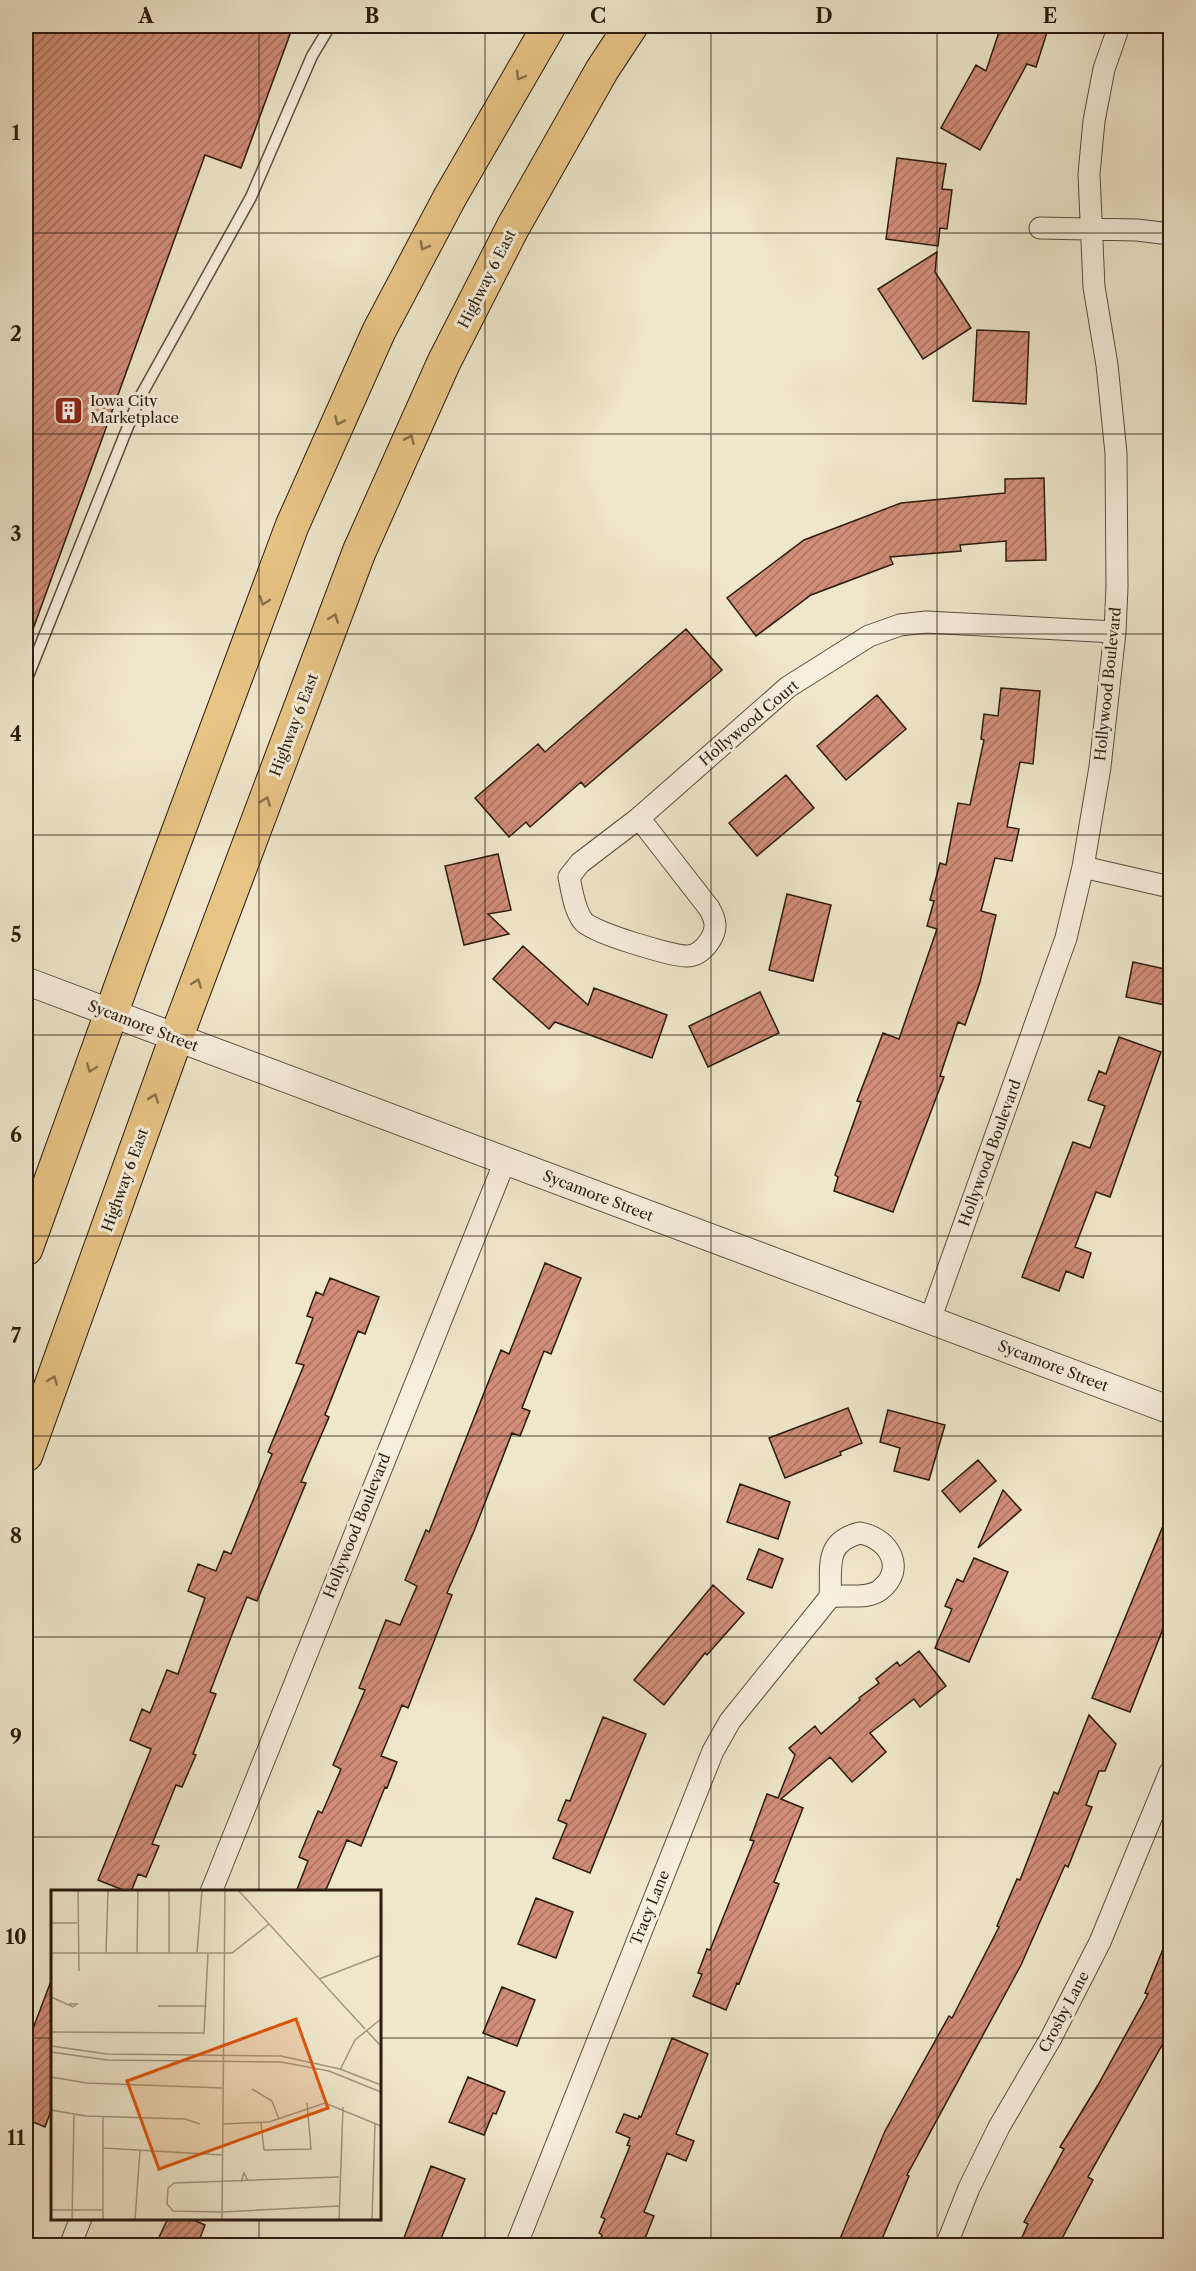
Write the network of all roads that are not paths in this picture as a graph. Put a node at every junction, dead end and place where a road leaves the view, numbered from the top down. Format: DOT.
graph roads {
  1 [pos="330,26"];
  2 [pos="549,26"];
  3 [pos="631,26"];
  4 [pos="1119,26"];
  5 [pos="1040,228"];
  6 [pos="1090,228"];
  7 [pos="1170,234"];
  8 [pos="1115,632"];
  9 [pos="26,681"];
  10 [pos="639,818"];
  11 [pos="1083,867"];
  12 [pos="1170,887"];
  13 [pos="26,981"];
  14 [pos="111,1013"];
  15 [pos="176,1038"];
  16 [pos="505,1161"];
  17 [pos="26,1249"];
  18 [pos="930,1320"];
  19 [pos="1170,1410"];
  20 [pos="26,1455"];
  21 [pos="830,1597"];
  22 [pos="1170,1772"];
  23 [pos="211,1890"];
  24 [pos="80,2220"];
  25 [pos="70,2246"];
  26 [pos="516,2246"];
  27 [pos="946,2246"];
  1 -- 9 [label="lane"];
  2 -- 14 [label="main road, one-way"];
  15 -- 3 [label="main road, Highway 6 East, one-way"];
  4 -- 6 [label="street, Hollywood Boulevard"];
  5 -- 6 [label="street"];
  6 -- 7 [label="street"];
  6 -- 8 [label="street, Hollywood Boulevard"];
  8 -- 10 [label="street, Hollywood Court"];
  8 -- 11 [label="street, Hollywood Boulevard"];
  10 -- 10 [label="street, Hollywood Court"];
  11 -- 12 [label="street"];
  11 -- 18 [label="street, Hollywood Boulevard"];
  13 -- 14 [label="street, Sycamore Street"];
  14 -- 15 [label="street, Sycamore Street"];
  14 -- 17 [label="main road, one-way"];
  15 -- 16 [label="street, Sycamore Street"];
  20 -- 15 [label="main road, Highway 6 East, one-way"];
  16 -- 18 [label="street, Sycamore Street"];
  16 -- 23 [label="street, Hollywood Boulevard"];
  18 -- 19 [label="street, Sycamore Street"];
  21 -- 26 [label="street, Tracy Lane"];
  22 -- 27 [label="street, Crosby Lane"];
  24 -- 25 [label="street"];
}
